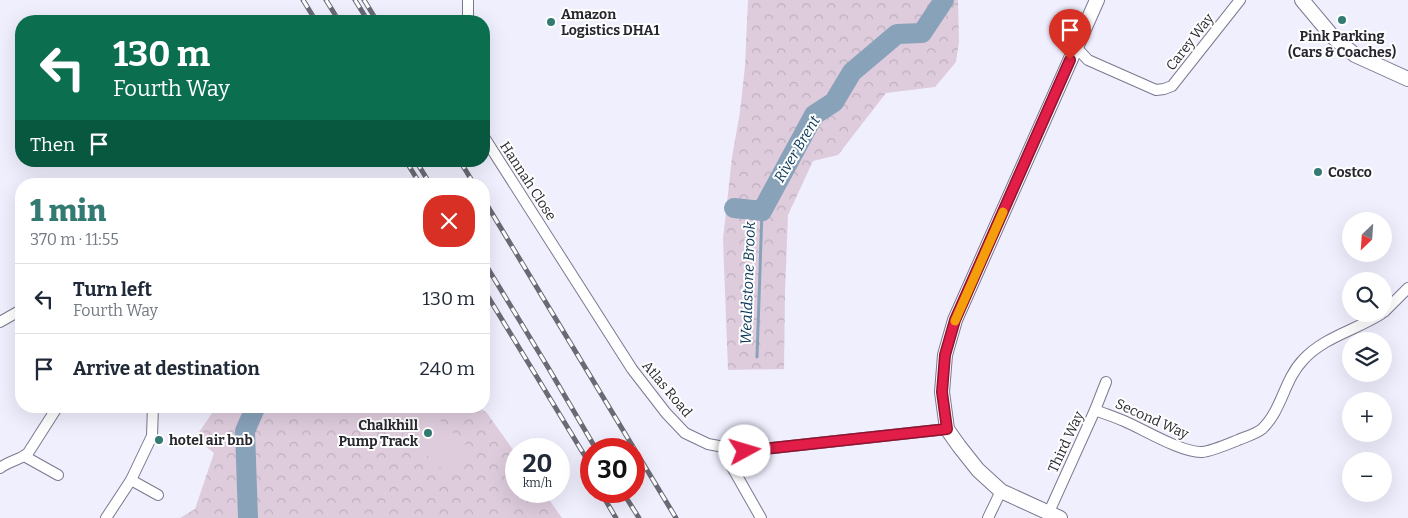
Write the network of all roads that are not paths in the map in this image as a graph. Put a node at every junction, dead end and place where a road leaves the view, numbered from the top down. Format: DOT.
graph roads {
  1 [pos="468,0"];
  2 [pos="1097,0"];
  3 [pos="1240,0"];
  4 [pos="1302,0"];
  5 [pos="468,15"];
  6 [pos="1076,47"];
  7 [pos="1408,79"];
  8 [pos="490,146"];
  9 [pos="549,239"];
  10 [pos="1408,288"];
  11 [pos="1392,303"];
  12 [pos="15,313"];
  13 [pos="0,322"];
  14 [pos="1366,322"];
  15 [pos="1106,382"];
  16 [pos="1095,410"];
  17 [pos="54,413"];
  18 [pos="153,413"];
  19 [pos="947,429"];
  20 [pos="728,448"];
  21 [pos="24,456"];
  22 [pos="0,468"];
  23 [pos="58,475"];
  24 [pos="132,480"];
  25 [pos="1001,491"];
  26 [pos="158,496"];
  27 [pos="1054,515"];
  28 [pos="106,518"];
  29 [pos="761,518"];
  30 [pos="988,518"];
  1 -- 5 [label="street"];
  2 -- 6 [label="main road"];
  3 -- 6 [label="street, Carey Way"];
  4 -- 7 [label="main road"];
  6 -- 19 [label="main road"];
  8 -- 9 [label="street, Hannah Close"];
  9 -- 20 [label="street, Atlas Road"];
  10 -- 11 [label="street, Second Way"];
  12 -- 13 [label="street"];
  14 -- 16 [label="street, Second Way"];
  15 -- 16 [label="street, Third Way"];
  16 -- 27 [label="street, Third Way"];
  17 -- 21 [label="street"];
  18 -- 24 [label="street"];
  19 -- 20 [label="street, Atlas Road"];
  19 -- 25 [label="main road"];
  20 -- 29 [label="street"];
  21 -- 22 [label="street"];
  21 -- 23 [label="street"];
  24 -- 26 [label="street"];
  24 -- 28 [label="street"];
  25 -- 27 [label="main road"];
  25 -- 30 [label="street"];
}
